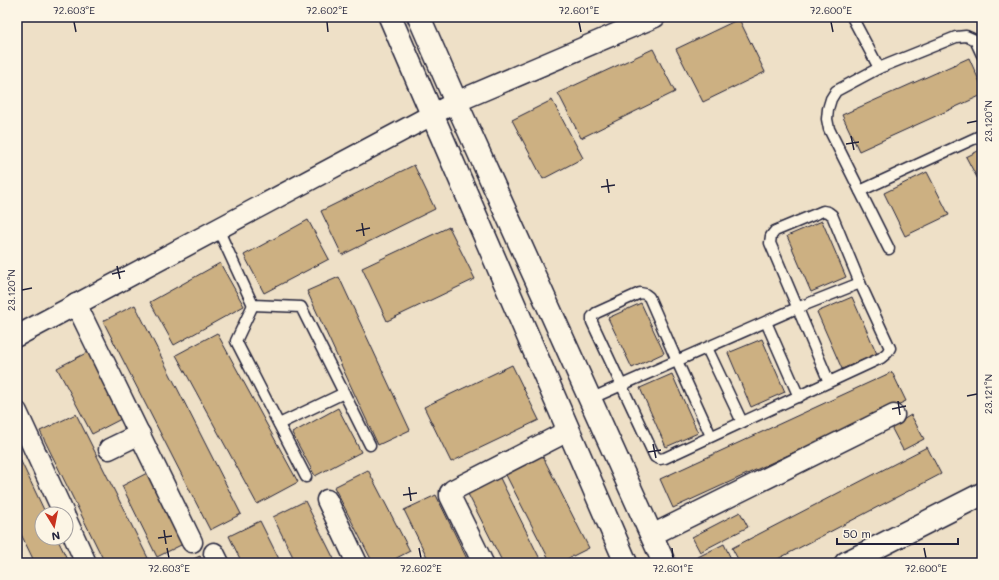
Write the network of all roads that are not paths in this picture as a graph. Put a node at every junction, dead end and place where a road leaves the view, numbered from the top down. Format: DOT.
graph roads {
  1 [pos="390,17"];
  2 [pos="419,17"];
  3 [pos="655,17"];
  4 [pos="852,17"];
  5 [pos="982,55"];
  6 [pos="879,68"];
  7 [pos="456,102"];
  8 [pos="432,114"];
  9 [pos="982,134"];
  10 [pos="860,191"];
  11 [pos="218,229"];
  12 [pos="889,249"];
  13 [pos="860,283"];
  14 [pos="76,304"];
  15 [pos="252,305"];
  16 [pos="797,308"];
  17 [pos="766,322"];
  18 [pos="17,336"];
  19 [pos="707,348"];
  20 [pos="676,361"];
  21 [pos="829,382"];
  22 [pos="621,386"];
  23 [pos="344,393"];
  24 [pos="798,396"];
  25 [pos="590,399"];
  26 [pos="17,412"];
  27 [pos="894,415"];
  28 [pos="742,422"];
  29 [pos="278,424"];
  30 [pos="568,431"];
  31 [pos="140,434"];
  32 [pos="711,436"];
  33 [pos="370,444"];
  34 [pos="109,449"];
  35 [pos="306,477"];
  36 [pos="982,494"];
  37 [pos="327,500"];
  38 [pos="60,506"];
  39 [pos="652,535"];
  40 [pos="74,537"];
  41 [pos="192,542"];
  42 [pos="86,563"];
  43 [pos="357,563"];
  44 [pos="483,563"];
  45 [pos="626,563"];
  46 [pos="664,563"];
  47 [pos="846,563"];
  1 -- 8 [label="street"];
  2 -- 7 [label="street"];
  3 -- 7 [label="street"];
  4 -- 6 [label="lane"];
  5 -- 6 [label="lane"];
  6 -- 10 [label="lane"];
  7 -- 8 [label="street"];
  7 -- 25 [label="street"];
  8 -- 11 [label="street"];
  8 -- 30 [label="street"];
  9 -- 10 [label="lane"];
  10 -- 12 [label="lane"];
  11 -- 14 [label="street"];
  11 -- 15 [label="lane"];
  13 -- 16 [label="lane"];
  13 -- 16 [label="lane"];
  13 -- 21 [label="lane"];
  14 -- 18 [label="street"];
  14 -- 31 [label="street"];
  15 -- 23 [label="lane"];
  15 -- 29 [label="lane"];
  16 -- 17 [label="lane"];
  16 -- 21 [label="lane"];
  17 -- 19 [label="lane"];
  17 -- 24 [label="lane"];
  19 -- 20 [label="lane"];
  19 -- 28 [label="lane"];
  20 -- 22 [label="lane"];
  20 -- 22 [label="lane"];
  20 -- 32 [label="lane"];
  21 -- 24 [label="lane"];
  22 -- 25 [label="lane"];
  22 -- 32 [label="lane"];
  23 -- 29 [label="lane"];
  23 -- 33 [label="lane"];
  24 -- 28 [label="lane"];
  25 -- 39 [label="street"];
  26 -- 38 [label="street"];
  27 -- 39 [label="street"];
  28 -- 32 [label="lane"];
  29 -- 35 [label="lane"];
  30 -- 44 [label="street"];
  30 -- 45 [label="street"];
  31 -- 34 [label="street"];
  31 -- 41 [label="street"];
  36 -- 47 [label="street"];
  37 -- 43 [label="street"];
  39 -- 46 [label="street"];
  40 -- 42 [label="street"];
}
